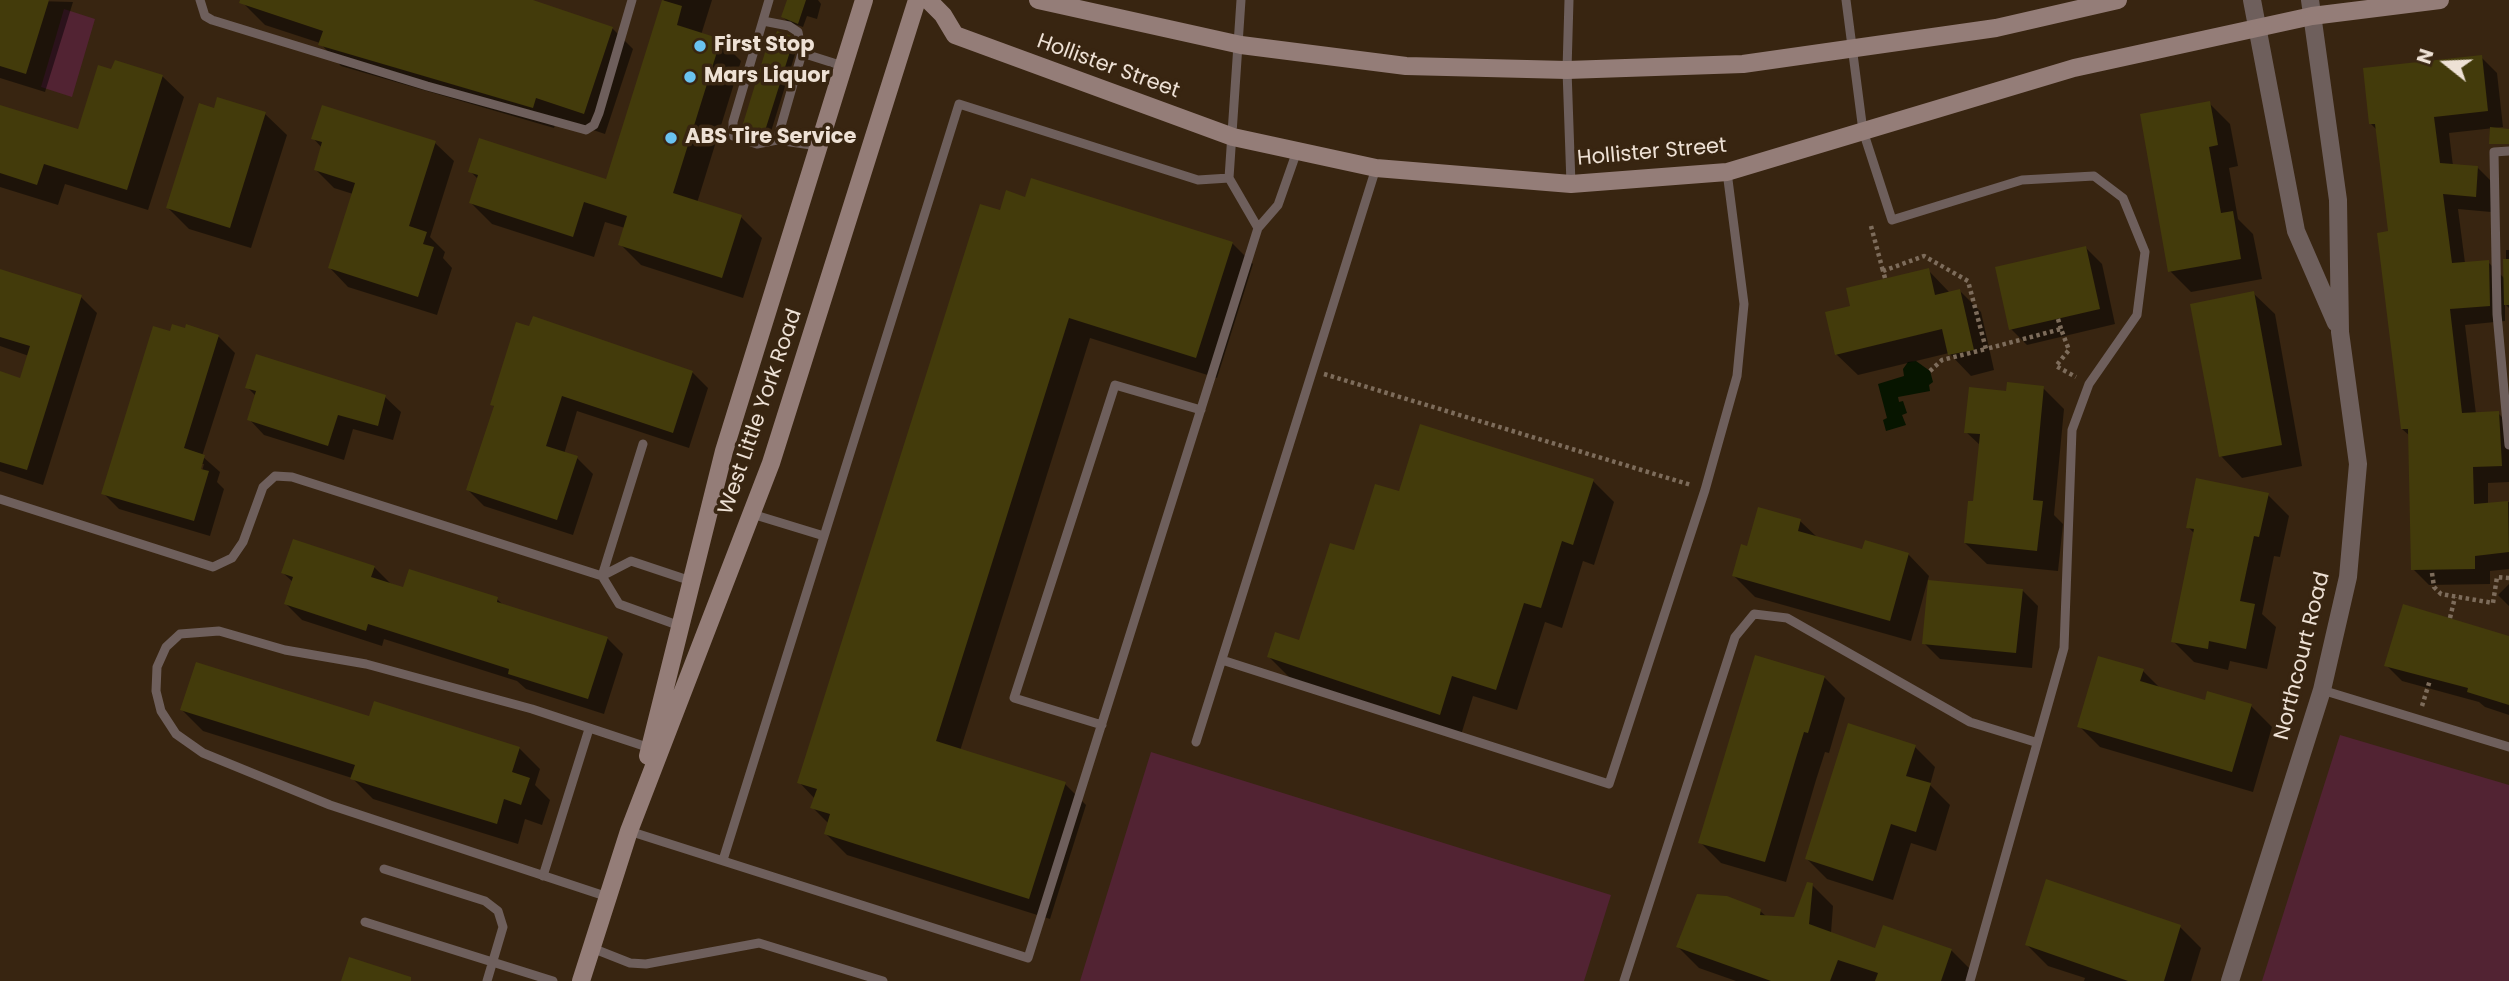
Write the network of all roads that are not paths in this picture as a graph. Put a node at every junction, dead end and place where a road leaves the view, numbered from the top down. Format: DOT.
graph roads {
  1 [pos="200,0"];
  2 [pos="632,0"];
  3 [pos="769,0"];
  4 [pos="864,0"];
  5 [pos="916,0"];
  6 [pos="928,0"];
  7 [pos="1038,0"];
  8 [pos="1241,0"];
  9 [pos="1569,0"];
  10 [pos="1846,0"];
  11 [pos="2118,0"];
  12 [pos="2252,0"];
  13 [pos="2440,0"];
  14 [pos="1061,3"];
  15 [pos="2311,8"];
  16 [pos="763,21"];
  17 [pos="2257,28"];
  18 [pos="1241,45"];
  19 [pos="1853,48"];
  20 [pos="802,54"];
  21 [pos="843,66"];
  22 [pos="1567,70"];
  23 [pos="1863,131"];
  24 [pos="1233,137"];
  25 [pos="777,140"];
  26 [pos="818,146"];
  27 [pos="1297,151"];
  28 [pos="2509,151"];
  29 [pos="1376,169"];
  30 [pos="1727,172"];
  31 [pos="1229,178"];
  32 [pos="1571,184"];
  33 [pos="1258,228"];
  34 [pos="2340,332"];
  35 [pos="1201,410"];
  36 [pos="643,444"];
  37 [pos="2509,444"];
  38 [pos="0,499"];
  39 [pos="752,514"];
  40 [pos="824,536"];
  41 [pos="602,576"];
  42 [pos="691,581"];
  43 [pos="680,626"];
  44 [pos="1222,660"];
  45 [pos="2322,690"];
  46 [pos="1101,725"];
  47 [pos="589,729"];
  48 [pos="1196,742"];
  49 [pos="2035,742"];
  50 [pos="2509,747"];
  51 [pos="650,748"];
  52 [pos="629,831"];
  53 [pos="723,860"];
  54 [pos="384,870"];
  55 [pos="543,876"];
  56 [pos="608,897"];
  57 [pos="365,922"];
  58 [pos="592,948"];
  59 [pos="493,962"];
  60 [pos="486,981"];
  61 [pos="553,981"];
  62 [pos="581,981"];
  63 [pos="883,981"];
  64 [pos="1624,981"];
  65 [pos="1970,981"];
  66 [pos="2230,981"];
  1 -- 2 [label="lane"];
  3 -- 16 [label="lane"];
  4 -- 21 [label="main road, West Little York Road"];
  5 -- 39 [label="main road, West Little York Road"];
  6 -- 24 [label="main road, Hollister Street"];
  7 -- 14 [label="main road, Hollister Street"];
  8 -- 18 [label="lane"];
  9 -- 22 [label="lane"];
  10 -- 19 [label="lane"];
  11 -- 19 [label="main road, Hollister Street"];
  12 -- 17 [label="street, Northcourt Road"];
  13 -- 15 [label="main road, Hollister Street"];
  14 -- 18 [label="main road, Hollister Street"];
  15 -- 17 [label="main road, Hollister Street"];
  15 -- 34 [label="street, Northcourt Road"];
  16 -- 20 [label="lane"];
  16 -- 25 [label="lane"];
  17 -- 23 [label="main road, Hollister Street"];
  17 -- 34 [label="street, Northcourt Road"];
  18 -- 22 [label="main road, Hollister Street"];
  18 -- 24 [label="lane"];
  19 -- 22 [label="main road, Hollister Street"];
  19 -- 23 [label="lane"];
  20 -- 21 [label="lane"];
  20 -- 25 [label="lane"];
  21 -- 26 [label="main road, West Little York Road"];
  22 -- 32 [label="lane"];
  23 -- 30 [label="main road, Hollister Street"];
  23 -- 49 [label="lane"];
  24 -- 27 [label="main road, Hollister Street"];
  24 -- 31 [label="lane"];
  25 -- 26 [label="lane"];
  26 -- 42 [label="main road, West Little York Road"];
  27 -- 29 [label="main road, Hollister Street"];
  27 -- 33 [label="lane"];
  28 -- 37 [label="lane"];
  29 -- 32 [label="main road, Hollister Street"];
  29 -- 44 [label="lane"];
  30 -- 32 [label="main road, Hollister Street"];
  30 -- 44 [label="lane"];
  31 -- 33 [label="lane"];
  31 -- 40 [label="lane"];
  33 -- 35 [label="lane"];
  34 -- 45 [label="street, Northcourt Road"];
  35 -- 46 [label="lane"];
  35 -- 46 [label="lane"];
  36 -- 41 [label="lane"];
  38 -- 41 [label="lane"];
  39 -- 40 [label="lane"];
  39 -- 52 [label="main road, West Little York Road"];
  40 -- 53 [label="lane"];
  41 -- 42 [label="lane"];
  41 -- 43 [label="lane"];
  42 -- 43 [label="main road, West Little York Road"];
  43 -- 51 [label="main road, West Little York Road"];
  44 -- 48 [label="lane"];
  45 -- 50 [label="lane"];
  45 -- 66 [label="street, Northcourt Road"];
  46 -- 53 [label="lane"];
  47 -- 51 [label="lane"];
  47 -- 55 [label="lane"];
  47 -- 55 [label="lane"];
  49 -- 64 [label="lane"];
  49 -- 65 [label="lane"];
  51 -- 52 [label="main road, West Little York Road"];
  52 -- 53 [label="lane"];
  52 -- 56 [label="main road, West Little York Road"];
  54 -- 59 [label="lane"];
  55 -- 56 [label="lane"];
  56 -- 58 [label="main road, West Little York Road"];
  57 -- 59 [label="lane"];
  58 -- 62 [label="main road, West Little York Road"];
  58 -- 63 [label="lane"];
  59 -- 60 [label="lane"];
  59 -- 61 [label="lane"];
}
